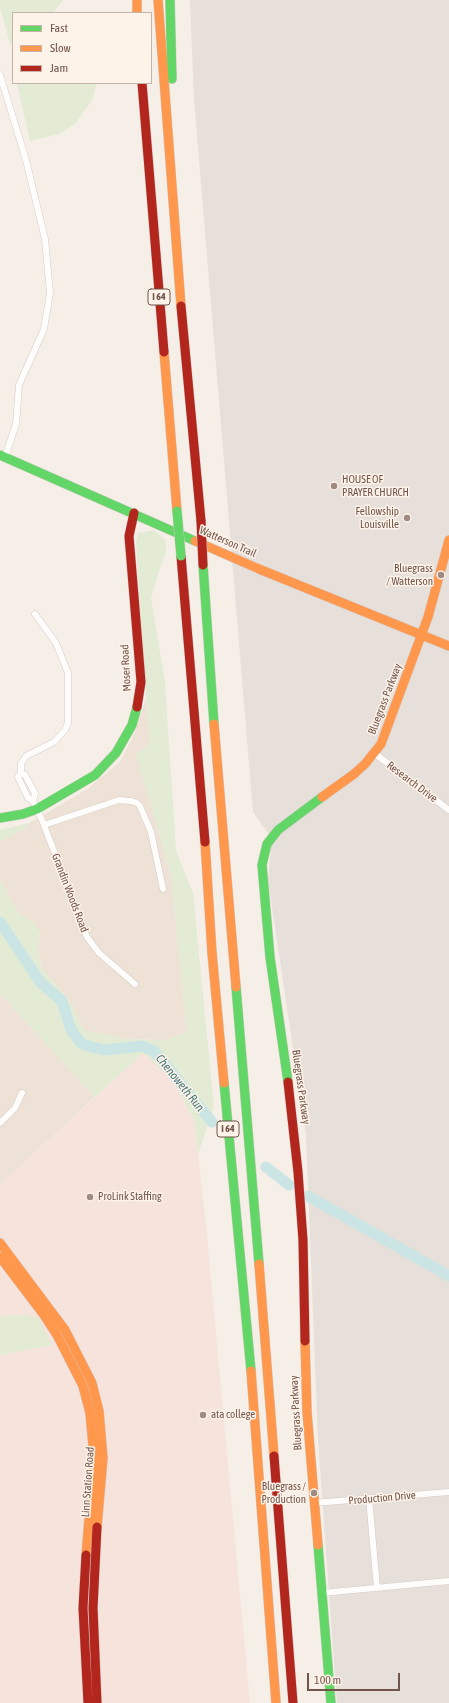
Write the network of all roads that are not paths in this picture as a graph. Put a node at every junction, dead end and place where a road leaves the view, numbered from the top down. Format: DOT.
graph roads {
  1 [pos="137,0"];
  2 [pos="158,0"];
  3 [pos="170,0"];
  4 [pos="138,12"];
  5 [pos="0,75"];
  6 [pos="142,84"];
  7 [pos="175,235"];
  8 [pos="3,456"];
  9 [pos="134,513"];
  10 [pos="449,540"];
  11 [pos="35,614"];
  12 [pos="421,635"];
  13 [pos="449,646"];
  14 [pos="374,753"];
  15 [pos="35,805"];
  16 [pos="449,810"];
  17 [pos="0,818"];
  18 [pos="44,825"];
  19 [pos="163,889"];
  20 [pos="135,984"];
  21 [pos="22,1093"];
  22 [pos="0,1123"];
  23 [pos="0,1243"];
  24 [pos="0,1257"];
  25 [pos="449,1492"];
  26 [pos="369,1498"];
  27 [pos="314,1503"];
  28 [pos="449,1581"];
  29 [pos="378,1588"];
  30 [pos="322,1593"];
  31 [pos="88,1703"];
  32 [pos="97,1703"];
  33 [pos="276,1703"];
  34 [pos="294,1703"];
  35 [pos="331,1703"];
  1 -- 4 [label="main road"];
  2 -- 7 [label="main road, I 64"];
  3 -- 7 [label="main road"];
  5 -- 8 [label="street"];
  6 -- 33 [label="main road, I 64, bridge"];
  7 -- 34 [label="main road, I 64, bridge"];
  8 -- 9 [label="main road, Watterson Trail"];
  9 -- 12 [label="main road, Watterson Trail"];
  9 -- 15 [label="main road, Moser Road"];
  10 -- 12 [label="main road, Bluegrass Parkway"];
  11 -- 15 [label="street, Grandin Woods Road"];
  12 -- 13 [label="main road, Watterson Trail"];
  12 -- 14 [label="main road, Bluegrass Parkway"];
  14 -- 16 [label="street, Research Drive"];
  14 -- 27 [label="main road, Bluegrass Parkway"];
  15 -- 17 [label="main road, Moser Road"];
  15 -- 18 [label="street, Grandin Woods Road"];
  18 -- 19 [label="street"];
  18 -- 20 [label="street, Grandin Woods Road"];
  21 -- 22 [label="street"];
  23 -- 32 [label="main road, Linn Station Road"];
  24 -- 31 [label="main road, Linn Station Road"];
  25 -- 26 [label="street, Production Drive"];
  26 -- 27 [label="street, Production Drive"];
  26 -- 29 [label="street"];
  27 -- 30 [label="main road, Bluegrass Parkway"];
  28 -- 29 [label="street"];
  29 -- 30 [label="street"];
  30 -- 35 [label="main road, Bluegrass Parkway"];
}
